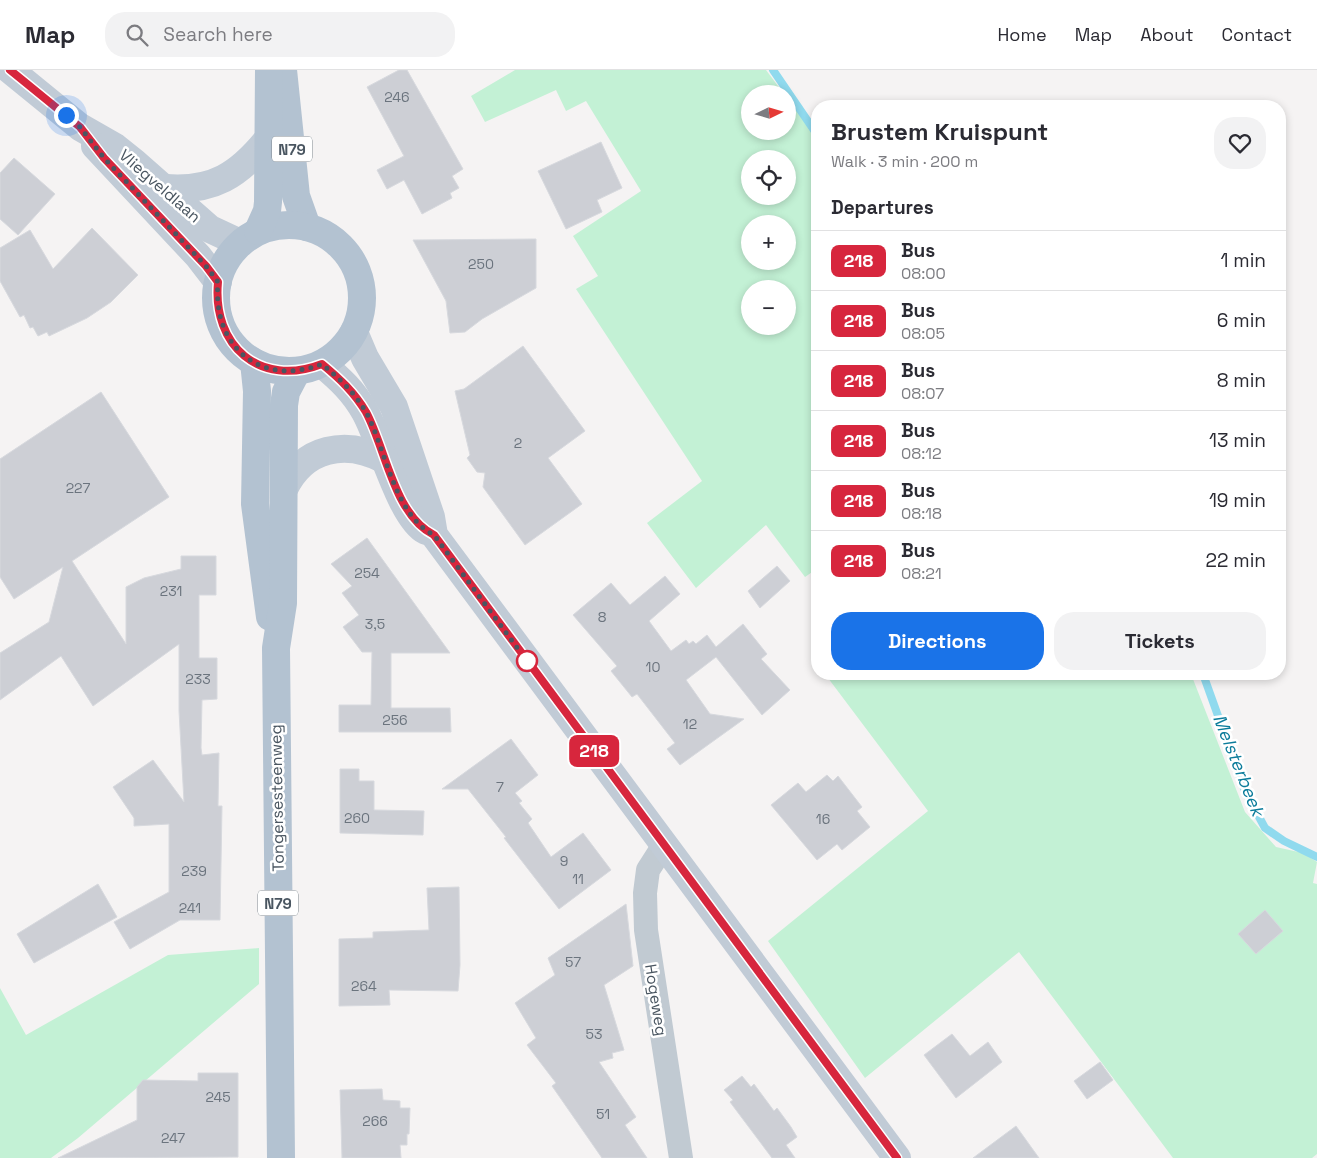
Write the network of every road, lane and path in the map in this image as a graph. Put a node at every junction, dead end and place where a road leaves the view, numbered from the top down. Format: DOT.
graph roads {
  1 [pos="10,70"];
  2 [pos="269,70"];
  3 [pos="282,70"];
  4 [pos="80,127"];
  5 [pos="268,138"];
  6 [pos="165,188"];
  7 [pos="307,227"];
  8 [pos="249,237"];
  9 [pos="218,282"];
  10 [pos="354,332"];
  11 [pos="254,362"];
  12 [pos="309,367"];
  13 [pos="385,460"];
  14 [pos="284,489"];
  15 [pos="434,535"];
  16 [pos="276,648"];
  17 [pos="664,845"];
  18 [pos="281,1158"];
  19 [pos="681,1158"];
  20 [pos="897,1158"];
  1 -- 4 [label="main road, Vliegveldlaan"];
  2 -- 5 [label="main road, N79"];
  3 -- 7 [label="main road, N79"];
  4 -- 6 [label="main road, Vliegveldlaan"];
  4 -- 9 [label="main road, Vliegveldlaan"];
  5 -- 6 [label="main road"];
  5 -- 8 [label="main road, N79"];
  6 -- 8 [label="main road, Vliegveldlaan"];
  7 -- 8 [label="main road, N79"];
  7 -- 10 [label="main road, N79"];
  8 -- 9 [label="main road, N79"];
  9 -- 11 [label="main road, N79"];
  10 -- 12 [label="main road, N79"];
  10 -- 15 [label="main road"];
  11 -- 12 [label="main road, N79"];
  11 -- 16 [label="main road, Tongersesteenweg / N79"];
  12 -- 13 [label="main road"];
  12 -- 14 [label="main road, Tongersesteenweg / N79"];
  13 -- 14 [label="main road"];
  13 -- 15 [label="main road"];
  14 -- 16 [label="main road, Tongersesteenweg / N79"];
  15 -- 17 [label="main road"];
  16 -- 18 [label="main road, Tongersesteenweg / N79"];
  17 -- 19 [label="street, Hogeweg"];
  17 -- 20 [label="main road"];
}
